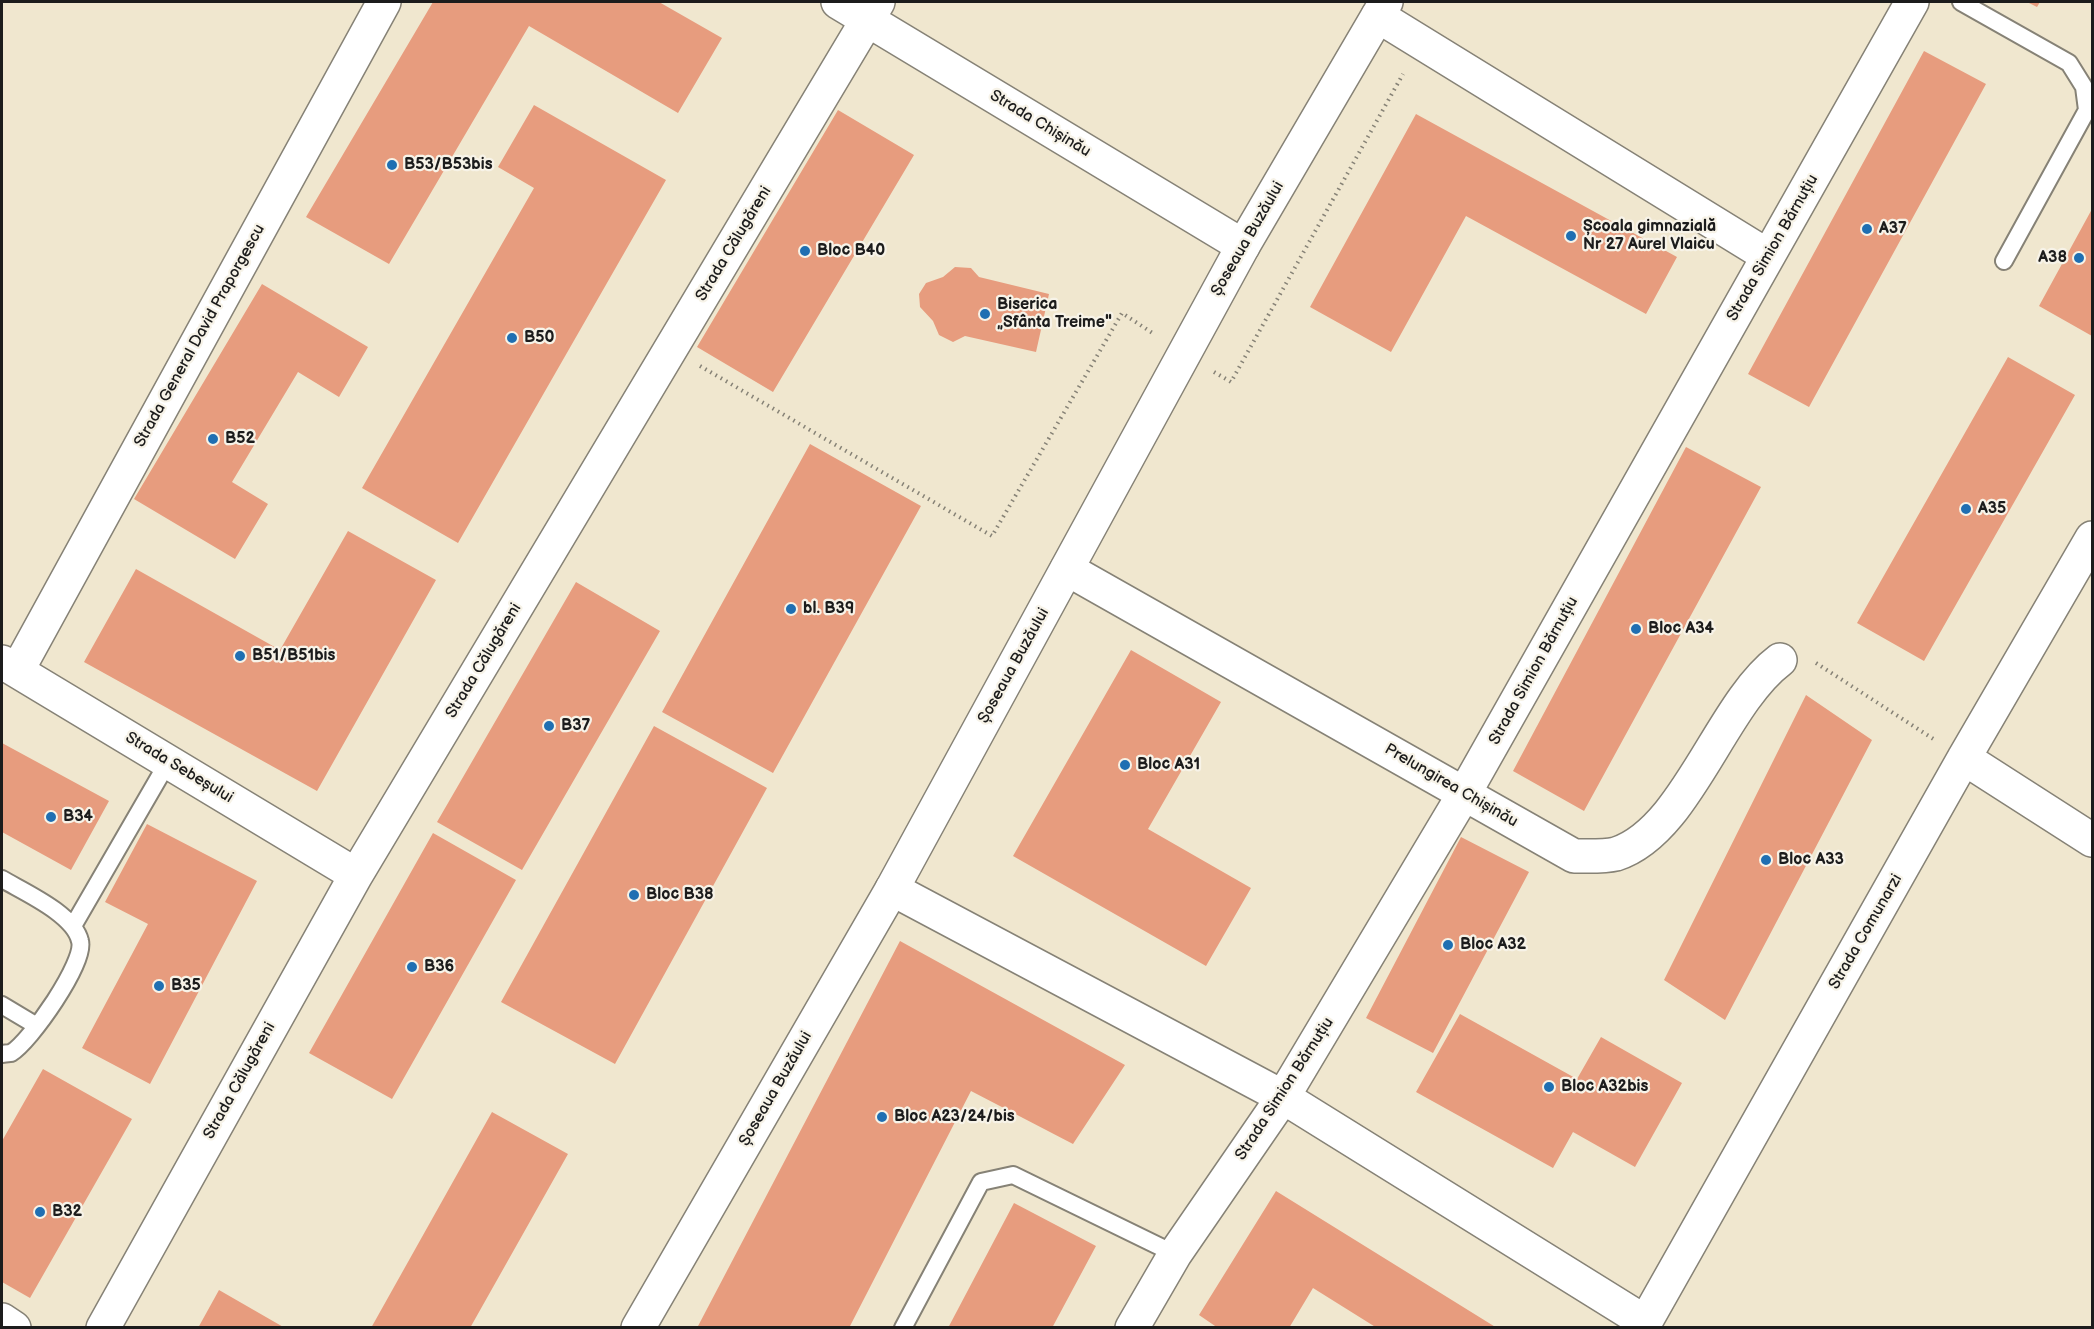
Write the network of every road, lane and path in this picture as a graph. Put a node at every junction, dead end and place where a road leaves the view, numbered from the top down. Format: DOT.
graph roads {
  1 [pos="384,2"];
  2 [pos="838,2"];
  3 [pos="1912,2"];
  4 [pos="1960,2"];
  5 [pos="1382,9"];
  6 [pos="873,10"];
  7 [pos="1359,48"];
  8 [pos="1243,246"];
  9 [pos="1768,256"];
  10 [pos="2004,261"];
  11 [pos="671,349"];
  12 [pos="1184,355"];
  13 [pos="2092,538"];
  14 [pos="1067,569"];
  15 [pos="1780,660"];
  16 [pos="9,666"];
  17 [pos="1964,758"];
  18 [pos="168,762"];
  19 [pos="1464,794"];
  20 [pos="2092,840"];
  21 [pos="356,875"];
  22 [pos="2,879"];
  23 [pos="892,889"];
  24 [pos="74,926"];
  25 [pos="2,1005"];
  26 [pos="37,1026"];
  27 [pos="2,1054"];
  28 [pos="1282,1097"];
  29 [pos="1175,1254"];
  30 [pos="2,1320"];
  31 [pos="1643,1325"];
  32 [pos="14,1328"];
  33 [pos="103,1328"];
  34 [pos="638,1328"];
  35 [pos="903,1328"];
  36 [pos="1132,1328"];
  1 -- 16 [label="street, Strada General David Praporgescu"];
  2 -- 6 [label="street, Strada Chișinău"];
  3 -- 9 [label="street, Strada Simion Bărnuțiu"];
  4 -- 10 [label="lane"];
  5 -- 7 [label="street, Șoseaua Buzăului"];
  5 -- 9 [label="street"];
  6 -- 8 [label="street, Strada Chișinău"];
  6 -- 11 [label="street, Strada Călugăreni"];
  7 -- 8 [label="street, Șoseaua Buzăului"];
  7 -- 12 [label="path"];
  8 -- 12 [label="street, Șoseaua Buzăului"];
  9 -- 19 [label="street, Strada Simion Bărnuțiu"];
  11 -- 12 [label="path"];
  11 -- 21 [label="street, Strada Călugăreni"];
  12 -- 14 [label="street, Șoseaua Buzăului"];
  13 -- 17 [label="street, Strada Comunarzi"];
  14 -- 19 [label="street, Prelungirea Chișinău"];
  14 -- 23 [label="street, Șoseaua Buzăului"];
  15 -- 17 [label="path"];
  15 -- 19 [label="street, Prelungirea Chișinău"];
  16 -- 18 [label="street, Strada Sebeșului"];
  17 -- 20 [label="street"];
  17 -- 31 [label="street, Strada Comunarzi"];
  18 -- 21 [label="street, Strada Sebeșului"];
  18 -- 24 [label="lane"];
  19 -- 28 [label="street, Strada Simion Bărnuțiu"];
  21 -- 33 [label="street, Strada Călugăreni"];
  22 -- 24 [label="lane"];
  23 -- 28 [label="street"];
  23 -- 34 [label="street, Șoseaua Buzăului"];
  24 -- 26 [label="lane"];
  25 -- 26 [label="lane"];
  26 -- 27 [label="lane"];
  28 -- 29 [label="street, Strada Simion Bărnuțiu"];
  28 -- 31 [label="street"];
  29 -- 35 [label="lane"];
  29 -- 36 [label="street, Strada Simion Bărnuțiu"];
  30 -- 32 [label="street"];
}
